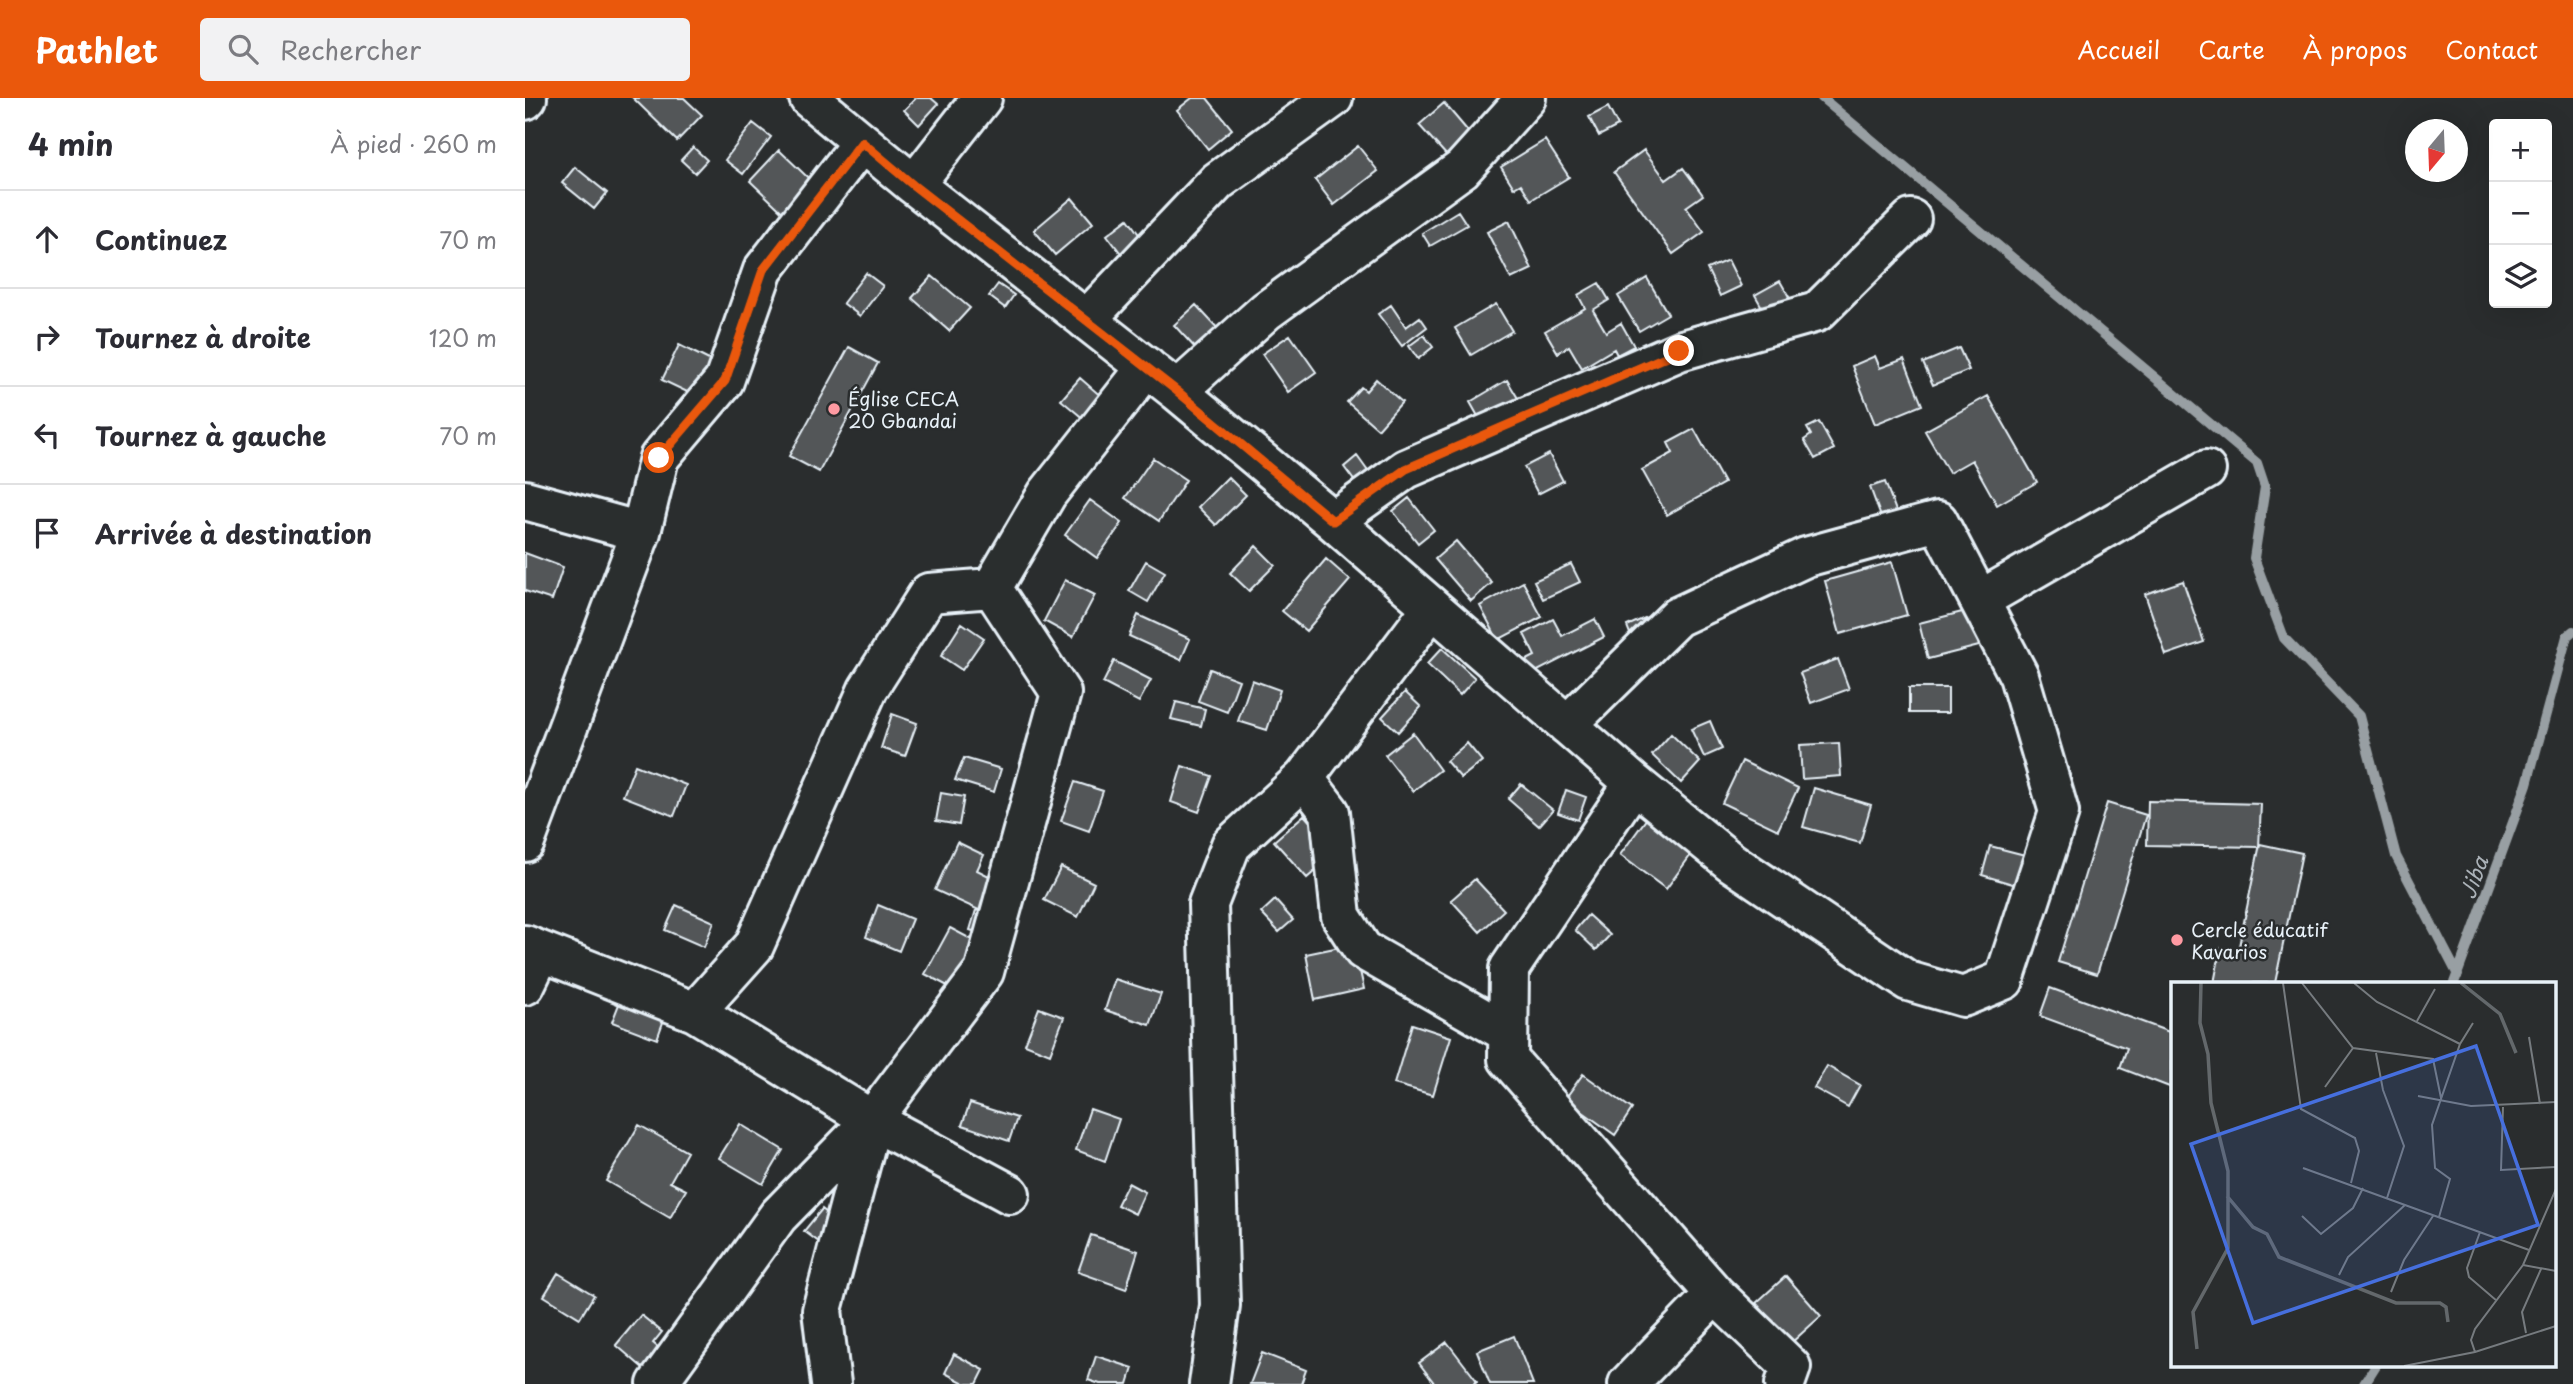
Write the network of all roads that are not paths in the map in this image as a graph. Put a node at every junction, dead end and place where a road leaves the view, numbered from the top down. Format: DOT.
graph roads {
  1 [pos="809,98"];
  2 [pos="982,98"];
  3 [pos="1333,98"];
  4 [pos="1525,98"];
  5 [pos="862,142"];
  6 [pos="913,185"];
  7 [pos="1911,219"];
  8 [pos="1086,320"];
  9 [pos="1147,367"];
  10 [pos="1177,391"];
  11 [pos="2206,470"];
  12 [pos="525,500"];
  13 [pos="1333,521"];
  14 [pos="641,531"];
  15 [pos="992,588"];
  16 [pos="1980,600"];
  17 [pos="1432,608"];
  18 [pos="1567,725"];
  19 [pos="1304,778"];
  20 [pos="1634,783"];
  21 [pos="525,842"];
  22 [pos="530,961"];
  23 [pos="695,1012"];
  24 [pos="1508,1032"];
  25 [pos="872,1120"];
  26 [pos="1010,1195"];
  27 [pos="1715,1294"];
  28 [pos="657,1384"];
  29 [pos="831,1384"];
  30 [pos="1209,1384"];
  31 [pos="1628,1384"];
  32 [pos="1785,1384"];
  1 -- 5 [label="street"];
  2 -- 6 [label="street"];
  3 -- 8 [label="street"];
  4 -- 10 [label="street"];
  5 -- 6 [label="street"];
  5 -- 14 [label="street"];
  6 -- 8 [label="street"];
  7 -- 13 [label="street"];
  8 -- 9 [label="street"];
  9 -- 10 [label="street"];
  9 -- 15 [label="street"];
  10 -- 13 [label="street"];
  11 -- 16 [label="street"];
  12 -- 14 [label="street"];
  13 -- 17 [label="street"];
  14 -- 21 [label="street"];
  15 -- 23 [label="street"];
  15 -- 25 [label="street"];
  16 -- 18 [label="street"];
  16 -- 20 [label="street"];
  17 -- 18 [label="street"];
  17 -- 19 [label="street"];
  18 -- 20 [label="street"];
  19 -- 24 [label="street"];
  19 -- 30 [label="street"];
  20 -- 24 [label="street"];
  22 -- 23 [label="street"];
  23 -- 25 [label="street"];
  24 -- 27 [label="street"];
  25 -- 26 [label="street"];
  25 -- 28 [label="street"];
  25 -- 29 [label="street"];
  27 -- 31 [label="street"];
  27 -- 32 [label="street"];
}
